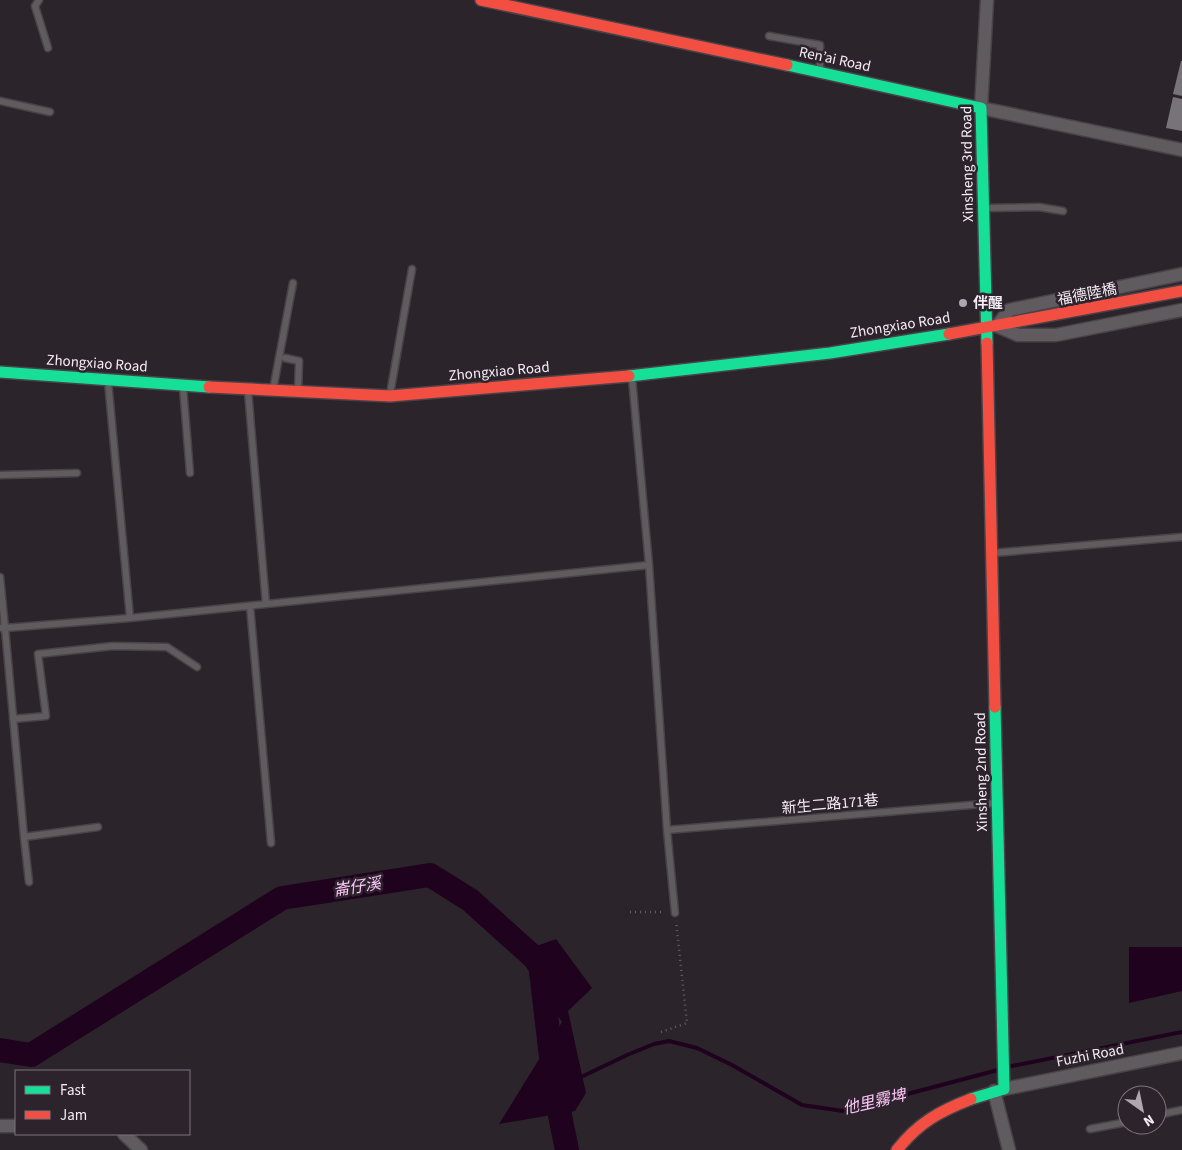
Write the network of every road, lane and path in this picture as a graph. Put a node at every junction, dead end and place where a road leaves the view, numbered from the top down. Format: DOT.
graph roads {
  1 [pos="39,0"];
  2 [pos="481,0"];
  3 [pos="986,0"];
  4 [pos="769,36"];
  5 [pos="48,48"];
  6 [pos="820,72"];
  7 [pos="0,102"];
  8 [pos="981,108"];
  9 [pos="50,112"];
  10 [pos="1182,150"];
  11 [pos="984,208"];
  12 [pos="1063,211"];
  13 [pos="412,269"];
  14 [pos="1182,274"];
  15 [pos="292,283"];
  16 [pos="1182,290"];
  17 [pos="1182,310"];
  18 [pos="992,327"];
  19 [pos="285,358"];
  20 [pos="0,372"];
  21 [pos="632,376"];
  22 [pos="108,380"];
  23 [pos="183,386"];
  24 [pos="248,390"];
  25 [pos="273,391"];
  26 [pos="298,392"];
  27 [pos="390,396"];
  28 [pos="77,473"];
  29 [pos="190,474"];
  30 [pos="0,475"];
  31 [pos="1182,537"];
  32 [pos="992,553"];
  33 [pos="649,565"];
  34 [pos="0,577"];
  35 [pos="266,604"];
  36 [pos="250,606"];
  37 [pos="130,618"];
  38 [pos="2,628"];
  39 [pos="197,667"];
  40 [pos="12,719"];
  41 [pos="996,803"];
  42 [pos="98,827"];
  43 [pos="667,830"];
  44 [pos="24,837"];
  45 [pos="270,843"];
  46 [pos="29,882"];
  47 [pos="630,912"];
  48 [pos="675,913"];
  49 [pos="661,1032"];
  50 [pos="1182,1053"];
  51 [pos="999,1090"];
  52 [pos="1182,1110"];
  53 [pos="1167,1113"];
  54 [pos="1117,1124"];
  55 [pos="0,1126"];
  56 [pos="15,1126"];
  57 [pos="1090,1129"];
  58 [pos="125,1135"];
  59 [pos="139,1148"];
  60 [pos="897,1150"];
  61 [pos="1009,1150"];
  1 -- 5 [label="lane"];
  2 -- 6 [label="main road, Ren’ai Road"];
  3 -- 8 [label="street, Xinsheng 3rd Road"];
  4 -- 6 [label="lane"];
  6 -- 8 [label="main road, Ren’ai Road"];
  7 -- 9 [label="lane"];
  8 -- 10 [label="street, Ren’ai Road"];
  8 -- 11 [label="main road, Xinsheng 3rd Road"];
  11 -- 12 [label="lane"];
  11 -- 18 [label="main road, Xinsheng 3rd Road"];
  13 -- 27 [label="lane"];
  14 -- 18 [label="street"];
  15 -- 25 [label="lane"];
  16 -- 18 [label="main road, 福德陸橋"];
  17 -- 18 [label="street"];
  18 -- 21 [label="main road, Zhongxiao Road"];
  18 -- 32 [label="main road, Xinsheng 2nd Road"];
  19 -- 26 [label="lane"];
  20 -- 22 [label="main road, Zhongxiao Road"];
  21 -- 27 [label="main road, Zhongxiao Road"];
  21 -- 33 [label="lane"];
  22 -- 23 [label="main road, Zhongxiao Road"];
  22 -- 37 [label="lane"];
  23 -- 24 [label="main road, Zhongxiao Road"];
  23 -- 29 [label="lane"];
  24 -- 25 [label="main road, Zhongxiao Road"];
  24 -- 35 [label="lane"];
  25 -- 26 [label="main road, Zhongxiao Road"];
  26 -- 27 [label="main road, Zhongxiao Road"];
  28 -- 30 [label="lane"];
  31 -- 32 [label="lane"];
  32 -- 41 [label="main road, Xinsheng 2nd Road"];
  33 -- 35 [label="lane"];
  33 -- 43 [label="lane"];
  34 -- 38 [label="lane"];
  35 -- 36 [label="lane"];
  36 -- 37 [label="lane"];
  36 -- 45 [label="lane"];
  37 -- 38 [label="lane"];
  38 -- 40 [label="lane"];
  39 -- 40 [label="lane"];
  40 -- 44 [label="lane"];
  41 -- 43 [label="lane, 新生二路171巷"];
  41 -- 51 [label="main road, Xinsheng 2nd Road"];
  42 -- 44 [label="lane"];
  43 -- 48 [label="lane"];
  44 -- 46 [label="lane"];
  47 -- 48 [label="path"];
  48 -- 49 [label="path"];
  50 -- 51 [label="street, Fuzhi Road"];
  51 -- 60 [label="main road"];
  51 -- 61 [label="street"];
  52 -- 53 [label="lane"];
  54 -- 57 [label="lane"];
  55 -- 56 [label="street"];
  58 -- 59 [label="street"];
}
